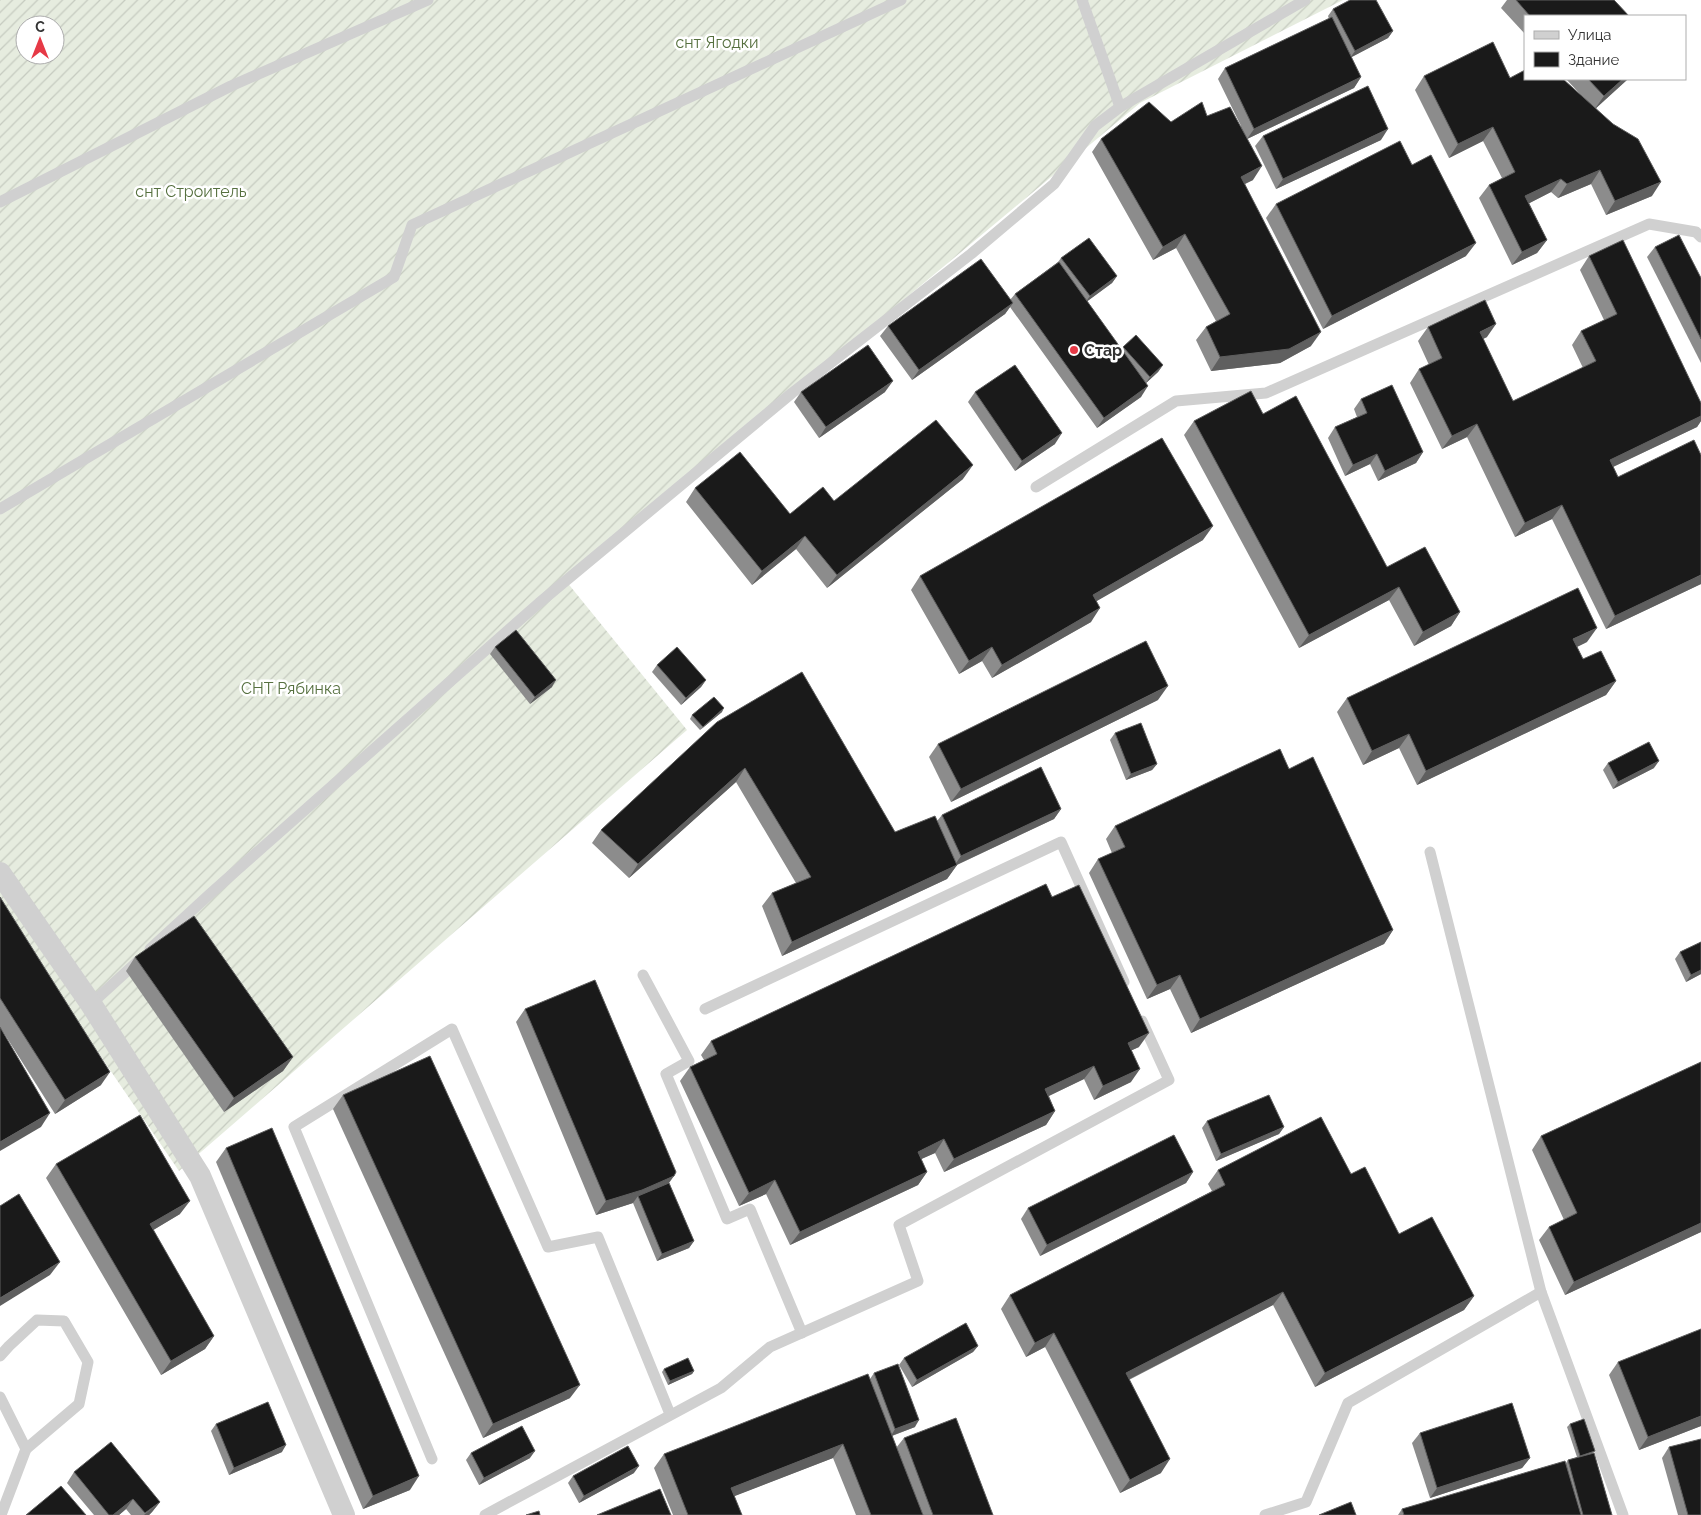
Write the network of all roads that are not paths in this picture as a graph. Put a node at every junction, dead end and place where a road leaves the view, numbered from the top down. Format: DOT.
graph roads {
  1 [pos="428,0"];
  2 [pos="902,0"];
  3 [pos="1082,0"];
  4 [pos="1305,0"];
  5 [pos="1120,107"];
  6 [pos="0,202"];
  7 [pos="1701,236"];
  8 [pos="1036,487"];
  9 [pos="0,509"];
  10 [pos="1430,852"];
  11 [pos="0,873"];
  12 [pos="643,975"];
  13 [pos="1129,992"];
  14 [pos="91,1004"];
  15 [pos="705,1009"];
  16 [pos="1137,1010"];
  17 [pos="1541,1292"];
  18 [pos="802,1333"];
  19 [pos="0,1356"];
  20 [pos="0,1397"];
  21 [pos="670,1414"];
  22 [pos="26,1449"];
  23 [pos="432,1459"];
  24 [pos="1,1515"];
  25 [pos="344,1515"];
  26 [pos="486,1515"];
  27 [pos="1265,1515"];
  28 [pos="1624,1515"];
  1 -- 6 [label="lane"];
  2 -- 9 [label="lane"];
  3 -- 5 [label="lane"];
  4 -- 5 [label="lane"];
  5 -- 14 [label="lane"];
  7 -- 8 [label="lane"];
  10 -- 17 [label="lane"];
  11 -- 14 [label="street"];
  12 -- 18 [label="lane"];
  13 -- 15 [label="lane"];
  14 -- 25 [label="street"];
  16 -- 18 [label="lane"];
  17 -- 27 [label="lane"];
  17 -- 28 [label="lane"];
  18 -- 21 [label="lane"];
  19 -- 22 [label="lane"];
  20 -- 22 [label="lane"];
  21 -- 23 [label="lane"];
  21 -- 26 [label="lane"];
  22 -- 24 [label="lane"];
}
